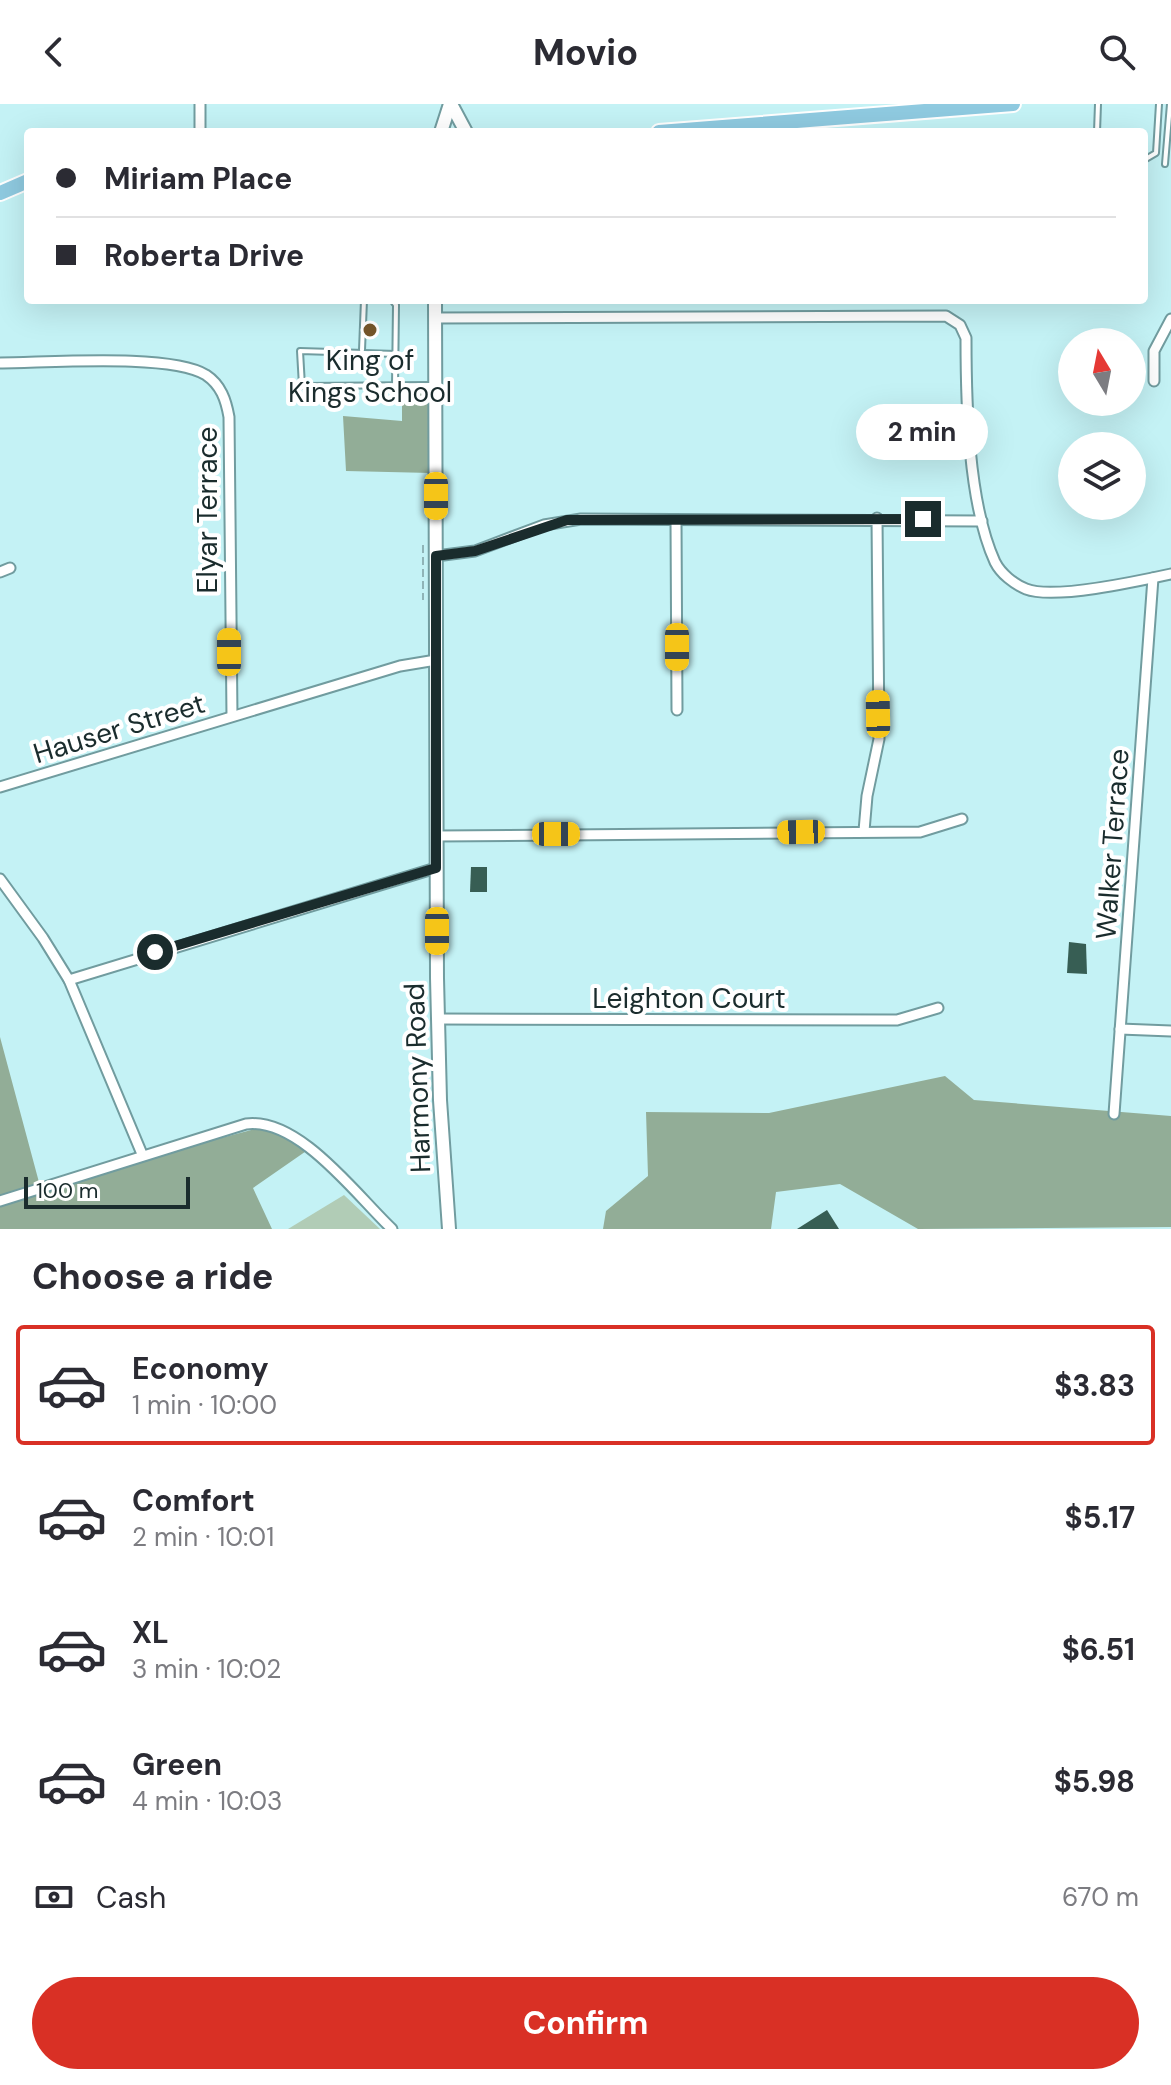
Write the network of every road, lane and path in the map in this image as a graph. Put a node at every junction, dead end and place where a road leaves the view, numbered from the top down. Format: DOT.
graph roads {
  1 [pos="200,104"];
  2 [pos="450,104"];
  3 [pos="1003,104"];
  4 [pos="1013,104"];
  5 [pos="1098,104"];
  6 [pos="1159,104"];
  7 [pos="1170,104"];
  8 [pos="1170,111"];
  9 [pos="200,128"];
  10 [pos="442,128"];
  11 [pos="464,128"];
  12 [pos="708,128"];
  13 [pos="1097,128"];
  14 [pos="1148,159"];
  15 [pos="1165,164"];
  16 [pos="24,183"];
  17 [pos="0,193"];
  18 [pos="364,304"];
  19 [pos="395,304"];
  20 [pos="435,304"];
  21 [pos="435,318"];
  22 [pos="1171,319"];
  23 [pos="362,350"];
  24 [pos="396,354"];
  25 [pos="0,363"];
  26 [pos="1154,381"];
  27 [pos="436,385"];
  28 [pos="395,386"];
  29 [pos="877,518"];
  30 [pos="676,520"];
  31 [pos="982,521"];
  32 [pos="423,545"];
  33 [pos="436,556"];
  34 [pos="1171,574"];
  35 [pos="1153,578"];
  36 [pos="423,603"];
  37 [pos="436,660"];
  38 [pos="677,710"];
  39 [pos="232,716"];
  40 [pos="0,787"];
  41 [pos="962,819"];
  42 [pos="864,831"];
  43 [pos="437,836"];
  44 [pos="436,868"];
  45 [pos="0,879"];
  46 [pos="69,980"];
  47 [pos="938,1008"];
  48 [pos="438,1019"];
  49 [pos="1120,1029"];
  50 [pos="1171,1031"];
  51 [pos="1114,1114"];
  52 [pos="142,1154"];
  53 [pos="0,1201"];
  54 [pos="392,1229"];
  55 [pos="449,1229"];
  1 -- 9 [label="street"];
  2 -- 10 [label="street"];
  2 -- 11 [label="street"];
  3 -- 4 [label="main road"];
  3 -- 12 [label="main road"];
  5 -- 13 [label="lane"];
  6 -- 14 [label="lane"];
  7 -- 8 [label="lane"];
  8 -- 15 [label="lane"];
  16 -- 17 [label="main road"];
  18 -- 23 [label="lane"];
  19 -- 24 [label="lane"];
  20 -- 21 [label="street, Harmony Road"];
  21 -- 27 [label="street, Harmony Road"];
  21 -- 31 [label="street"];
  22 -- 26 [label="street"];
  23 -- 24 [label="lane"];
  23 -- 28 [label="lane"];
  24 -- 28 [label="lane"];
  25 -- 39 [label="street, Elyar Terrace"];
  27 -- 28 [label="lane"];
  27 -- 33 [label="street, Harmony Road"];
  29 -- 30 [label="street"];
  29 -- 31 [label="street"];
  29 -- 42 [label="street"];
  30 -- 33 [label="street"];
  30 -- 38 [label="street"];
  31 -- 35 [label="street"];
  32 -- 36 [label="path"];
  33 -- 37 [label="street, Harmony Road"];
  34 -- 35 [label="street"];
  35 -- 49 [label="street, Walker Terrace"];
  37 -- 39 [label="street, Hauser Street"];
  37 -- 43 [label="street, Harmony Road"];
  39 -- 40 [label="street, Hauser Street"];
  41 -- 42 [label="street"];
  42 -- 43 [label="street"];
  43 -- 44 [label="street, Harmony Road"];
  44 -- 46 [label="street"];
  44 -- 48 [label="street, Harmony Road"];
  45 -- 46 [label="street"];
  46 -- 52 [label="street"];
  47 -- 48 [label="street, Leighton Court"];
  48 -- 55 [label="street, Harmony Road"];
  49 -- 50 [label="street"];
  49 -- 51 [label="street, Walker Terrace"];
  52 -- 53 [label="street"];
  52 -- 54 [label="street"];
}
